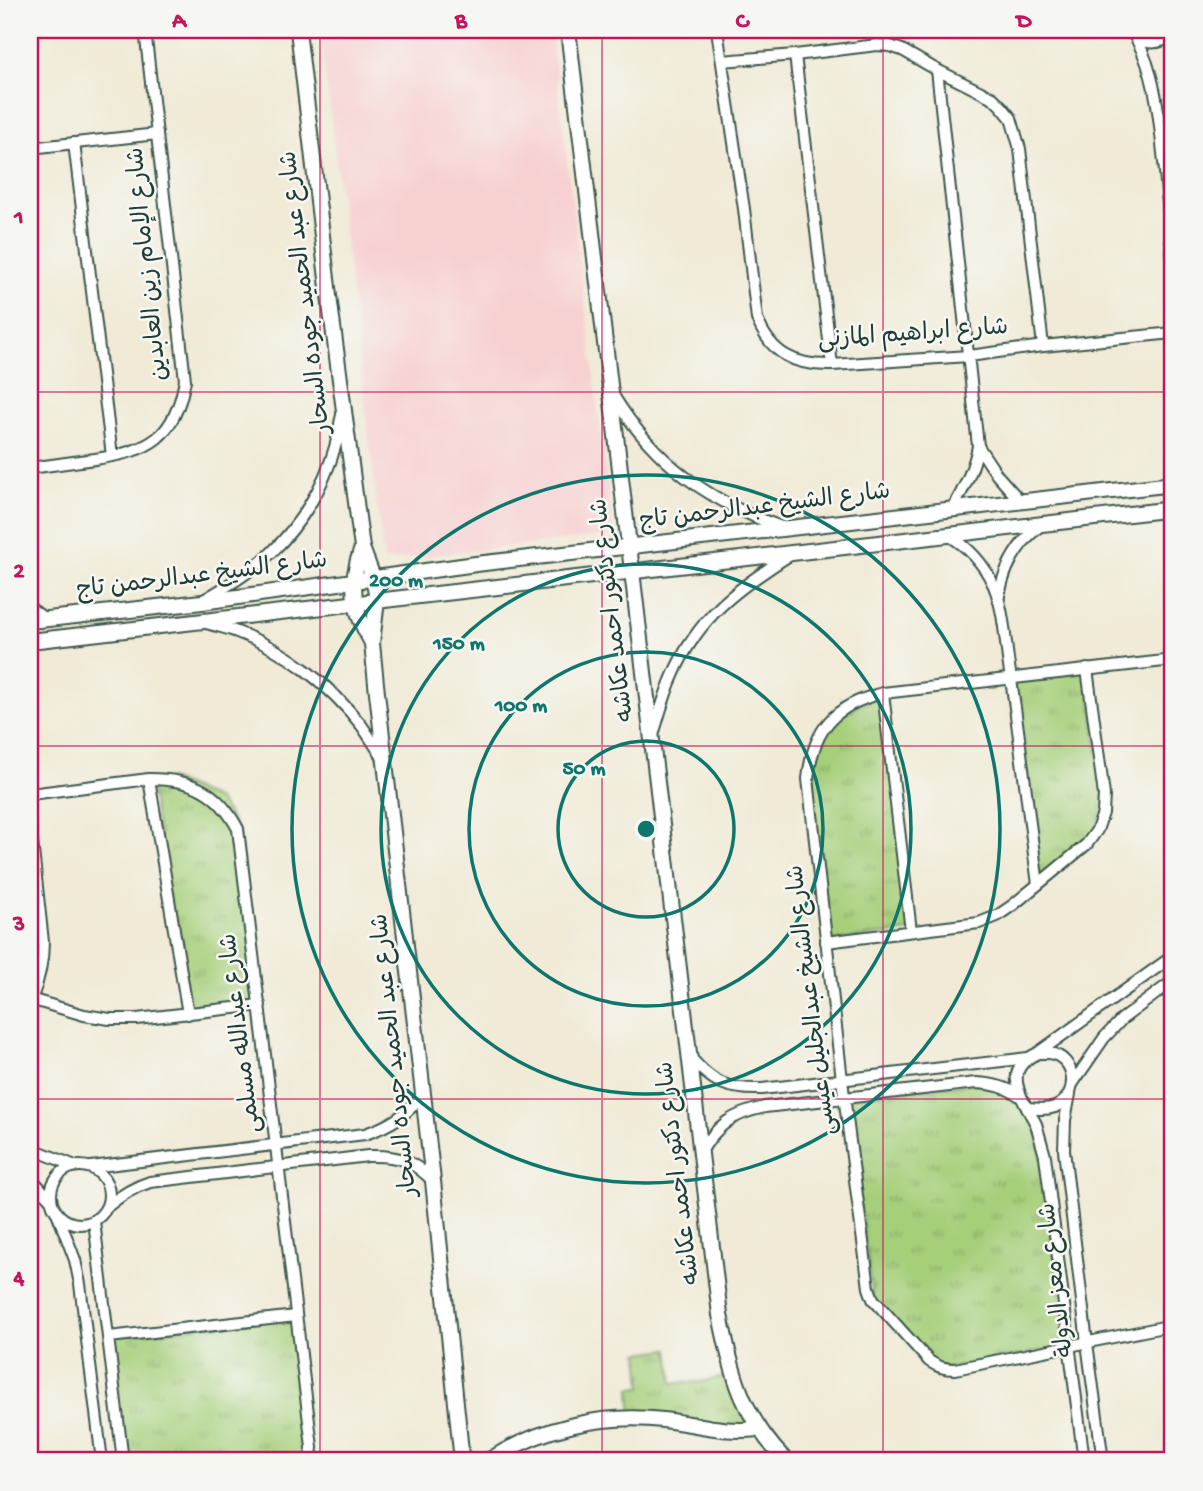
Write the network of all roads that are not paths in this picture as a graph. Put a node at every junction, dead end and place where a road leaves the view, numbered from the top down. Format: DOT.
graph roads {
  1 [pos="145,30"];
  2 [pos="298,30"];
  3 [pos="568,30"];
  4 [pos="717,30"];
  5 [pos="1132,34"];
  6 [pos="1173,35"];
  7 [pos="795,55"];
  8 [pos="722,61"];
  9 [pos="937,70"];
  10 [pos="157,134"];
  11 [pos="74,143"];
  12 [pos="30,148"];
  13 [pos="1173,261"];
  14 [pos="1173,333"];
  15 [pos="1043,346"];
  16 [pos="969,356"];
  17 [pos="832,365"];
  18 [pos="610,390"];
  19 [pos="343,409"];
  20 [pos="978,446"];
  21 [pos="112,456"];
  22 [pos="30,467"];
  23 [pos="1173,484"];
  24 [pos="1021,502"];
  25 [pos="952,509"];
  26 [pos="1173,509"];
  27 [pos="1041,524"];
  28 [pos="787,529"];
  29 [pos="948,535"];
  30 [pos="630,547"];
  31 [pos="362,548"];
  32 [pos="794,552"];
  33 [pos="632,571"];
  34 [pos="373,577"];
  35 [pos="353,580"];
  36 [pos="998,599"];
  37 [pos="377,600"];
  38 [pos="202,602"];
  39 [pos="356,603"];
  40 [pos="30,608"];
  41 [pos="134,609"];
  42 [pos="45,619"];
  43 [pos="30,621"];
  44 [pos="200,621"];
  45 [pos="136,628"];
  46 [pos="30,641"];
  47 [pos="372,643"];
  48 [pos="1173,660"];
  49 [pos="1087,669"];
  50 [pos="1011,677"];
  51 [pos="883,693"];
  52 [pos="652,738"];
  53 [pos="384,760"];
  54 [pos="149,779"];
  55 [pos="30,794"];
  56 [pos="30,824"];
  57 [pos="1038,884"];
  58 [pos="911,931"];
  59 [pos="826,942"];
  60 [pos="1173,956"];
  61 [pos="1173,981"];
  62 [pos="30,1000"];
  63 [pos="260,1005"];
  64 [pos="188,1014"];
  65 [pos="1033,1055"];
  66 [pos="689,1056"];
  67 [pos="842,1080"];
  68 [pos="1071,1089"];
  69 [pos="423,1094"];
  70 [pos="1021,1097"];
  71 [pos="845,1098"];
  72 [pos="1027,1108"];
  73 [pos="276,1144"];
  74 [pos="30,1148"];
  75 [pos="701,1153"];
  76 [pos="75,1166"];
  77 [pos="91,1167"];
  78 [pos="279,1167"];
  79 [pos="30,1177"];
  80 [pos="433,1181"];
  81 [pos="51,1199"];
  82 [pos="108,1206"];
  83 [pos="58,1215"];
  84 [pos="94,1221"];
  85 [pos="296,1316"];
  86 [pos="1173,1325"];
  87 [pos="109,1337"];
  88 [pos="1087,1343"];
  89 [pos="1069,1346"];
  90 [pos="758,1429"];
  91 [pos="102,1461"];
  92 [pos="123,1461"];
  93 [pos="311,1461"];
  94 [pos="462,1461"];
  95 [pos="488,1461"];
  96 [pos="786,1461"];
  97 [pos="1084,1461"];
  98 [pos="1103,1461"];
  1 -- 10 [label="street, شارع الإمام زين العابدين"];
  2 -- 19 [label="street, شارع عبد الحميد جوده السحار"];
  3 -- 18 [label="street, شارع دكتور احمد عكاشه"];
  4 -- 8 [label="street, شارع ابراهيم المازنى"];
  5 -- 6 [label="street"];
  5 -- 13 [label="street"];
  7 -- 8 [label="street"];
  7 -- 9 [label="street"];
  7 -- 17 [label="street"];
  8 -- 17 [label="street, شارع ابراهيم المازنى"];
  9 -- 15 [label="street"];
  9 -- 16 [label="street"];
  10 -- 11 [label="street"];
  10 -- 21 [label="street, شارع الإمام زين العابدين"];
  11 -- 12 [label="street"];
  11 -- 21 [label="street"];
  14 -- 15 [label="street, شارع ابراهيم المازنى"];
  15 -- 16 [label="street, شارع ابراهيم المازنى"];
  16 -- 17 [label="street, شارع ابراهيم المازنى"];
  16 -- 20 [label="street"];
  18 -- 28 [label="street"];
  18 -- 30 [label="street, شارع دكتور احمد عكاشه"];
  19 -- 31 [label="street, شارع عبد الحميد جوده السحار"];
  19 -- 38 [label="street"];
  20 -- 24 [label="street"];
  20 -- 25 [label="street"];
  21 -- 22 [label="street, شارع الإمام زين العابدين"];
  23 -- 24 [label="street, شارع الشيخ عبدالرحمن تاج"];
  24 -- 25 [label="street, شارع الشيخ عبدالرحمن تاج"];
  25 -- 28 [label="street, شارع الشيخ عبدالرحمن تاج"];
  26 -- 27 [label="street, شارع الشيخ عبدالرحمن تاج"];
  27 -- 29 [label="street, شارع الشيخ عبدالرحمن تاج"];
  27 -- 36 [label="street"];
  28 -- 30 [label="street, شارع الشيخ عبدالرحمن تاج"];
  29 -- 32 [label="street, شارع الشيخ عبدالرحمن تاج"];
  29 -- 36 [label="street"];
  30 -- 33 [label="street, شارع دكتور احمد عكاشه"];
  30 -- 34 [label="street, شارع الشيخ عبدالرحمن تاج"];
  31 -- 34 [label="street, شارع عبد الحميد جوده السحار"];
  31 -- 35 [label="street, شارع عبد الحميد جوده السحار"];
  32 -- 33 [label="street, شارع الشيخ عبدالرحمن تاج"];
  32 -- 52 [label="street"];
  33 -- 37 [label="street, شارع الشيخ عبدالرحمن تاج"];
  33 -- 52 [label="street, شارع دكتور احمد عكاشه"];
  34 -- 35 [label="street, شارع الشيخ عبدالرحمن تاج"];
  34 -- 37 [label="street, شارع عبد الحميد جوده السحار"];
  35 -- 38 [label="street, شارع الشيخ عبدالرحمن تاج"];
  35 -- 39 [label="street, شارع عبد الحميد جوده السحار"];
  36 -- 50 [label="street"];
  37 -- 39 [label="street, شارع الشيخ عبدالرحمن تاج"];
  37 -- 47 [label="street, شارع عبد الحميد جوده السحار"];
  38 -- 41 [label="street, شارع الشيخ عبدالرحمن تاج"];
  39 -- 44 [label="street, شارع الشيخ عبدالرحمن تاج"];
  39 -- 47 [label="street, شارع عبد الحميد جوده السحار"];
  40 -- 42 [label="street"];
  41 -- 42 [label="street, شارع الشيخ عبدالرحمن تاج"];
  41 -- 45 [label="street"];
  42 -- 43 [label="street, شارع الشيخ عبدالرحمن تاج"];
  44 -- 45 [label="street, شارع الشيخ عبدالرحمن تاج"];
  44 -- 53 [label="street"];
  45 -- 46 [label="street, شارع الشيخ عبدالرحمن تاج"];
  47 -- 53 [label="street, شارع عبد الحميد جوده السحار"];
  48 -- 49 [label="street, شارع الشيخ عبدالجليل عيسى"];
  49 -- 50 [label="street, شارع الشيخ عبدالجليل عيسى"];
  49 -- 57 [label="street"];
  50 -- 51 [label="street, شارع الشيخ عبدالجليل عيسى"];
  50 -- 57 [label="street"];
  51 -- 58 [label="street"];
  51 -- 59 [label="street, شارع الشيخ عبدالجليل عيسى"];
  52 -- 66 [label="street, شارع دكتور احمد عكاشه"];
  53 -- 69 [label="street, شارع عبد الحميد جوده السحار"];
  54 -- 55 [label="street, شارع عبدالله مسلمى"];
  54 -- 63 [label="street, شارع عبدالله مسلمى"];
  54 -- 64 [label="street"];
  56 -- 62 [label="street"];
  57 -- 58 [label="street"];
  58 -- 59 [label="street"];
  59 -- 67 [label="street, شارع الشيخ عبدالجليل عيسى"];
  60 -- 65 [label="street"];
  61 -- 68 [label="street, شارع معز الدولة"];
  62 -- 64 [label="street"];
  63 -- 64 [label="street"];
  63 -- 73 [label="street, شارع عبدالله مسلمى"];
  65 -- 67 [label="street"];
  65 -- 68 [label="street"];
  65 -- 70 [label="street"];
  66 -- 67 [label="street"];
  66 -- 75 [label="street, شارع دكتور احمد عكاشه"];
  67 -- 71 [label="street, شارع الشيخ عبدالجليل عيسى"];
  68 -- 72 [label="street"];
  68 -- 88 [label="street, شارع معز الدولة"];
  69 -- 73 [label="street"];
  69 -- 80 [label="street, شارع عبد الحميد جوده السحار"];
  70 -- 71 [label="street"];
  70 -- 72 [label="street"];
  71 -- 75 [label="street"];
  71 -- 89 [label="street, شارع الشيخ عبدالجليل عيسى"];
  72 -- 89 [label="street, شارع معز الدولة"];
  73 -- 77 [label="street"];
  73 -- 78 [label="street, شارع عبدالله مسلمى"];
  74 -- 76 [label="street"];
  75 -- 90 [label="street, شارع دكتور احمد عكاشه"];
  76 -- 77 [label="street"];
  76 -- 81 [label="street"];
  77 -- 82 [label="street"];
  78 -- 80 [label="street"];
  78 -- 82 [label="street"];
  78 -- 85 [label="street, شارع عبدالله مسلمى"];
  79 -- 81 [label="street"];
  80 -- 94 [label="street, شارع عبد الحميد جوده السحار"];
  81 -- 83 [label="street"];
  82 -- 84 [label="street"];
  83 -- 84 [label="street"];
  83 -- 91 [label="street"];
  84 -- 87 [label="street"];
  85 -- 87 [label="street"];
  85 -- 93 [label="street, شارع عبدالله مسلمى"];
  86 -- 88 [label="street, شارع الشيخ عبدالجليل عيسى"];
  87 -- 92 [label="street"];
  88 -- 89 [label="street, شارع الشيخ عبدالجليل عيسى"];
  88 -- 98 [label="street, شارع معز الدولة"];
  89 -- 97 [label="street, شارع معز الدولة"];
  90 -- 95 [label="street"];
  90 -- 96 [label="street, شارع دكتور احمد عكاشه"];
}
